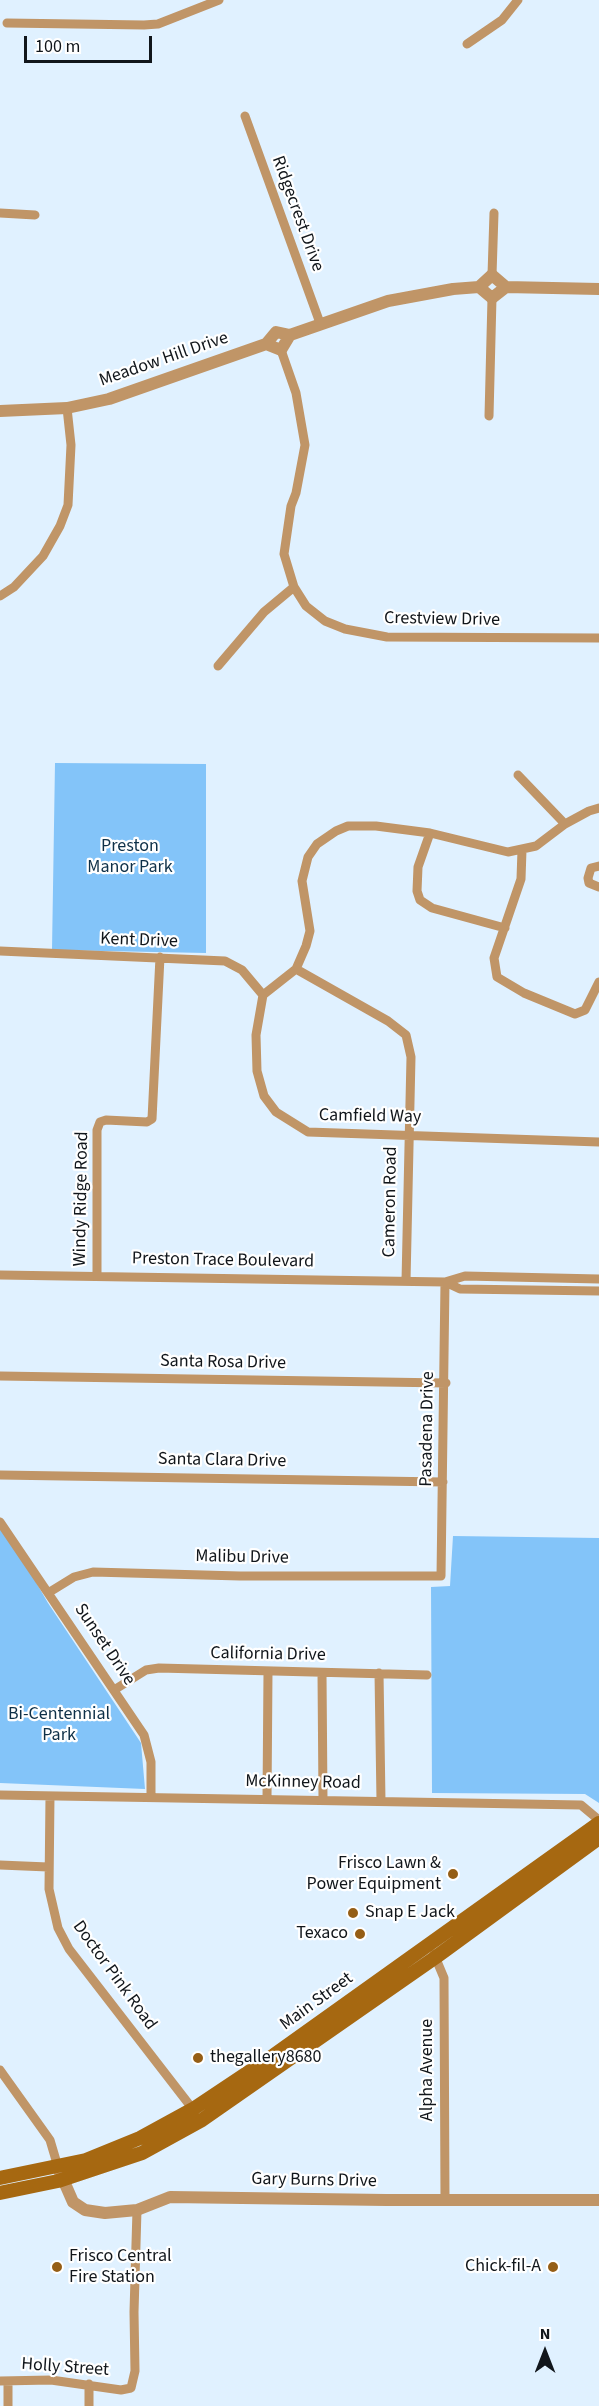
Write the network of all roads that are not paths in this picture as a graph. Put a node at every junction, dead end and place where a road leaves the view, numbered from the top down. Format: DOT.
graph roads {
  1 [pos="219,0"];
  2 [pos="518,0"];
  3 [pos="7,23"];
  4 [pos="467,44"];
  5 [pos="245,116"];
  6 [pos="0,213"];
  7 [pos="494,213"];
  8 [pos="35,215"];
  9 [pos="492,275"];
  10 [pos="479,287"];
  11 [pos="506,287"];
  12 [pos="599,289"];
  13 [pos="492,298"];
  14 [pos="320,323"];
  15 [pos="290,335"];
  16 [pos="266,344"];
  17 [pos="281,350"];
  18 [pos="67,408"];
  19 [pos="0,411"];
  20 [pos="489,416"];
  21 [pos="294,587"];
  22 [pos="0,596"];
  23 [pos="599,638"];
  24 [pos="218,666"];
  25 [pos="518,775"];
  26 [pos="599,808"];
  27 [pos="565,824"];
  28 [pos="430,833"];
  29 [pos="522,850"];
  30 [pos="599,866"];
  31 [pos="599,887"];
  32 [pos="505,928"];
  33 [pos="0,951"];
  34 [pos="160,957"];
  35 [pos="296,969"];
  36 [pos="599,982"];
  37 [pos="263,995"];
  38 [pos="409,1134"];
  39 [pos="599,1142"];
  40 [pos="0,1275"];
  41 [pos="97,1276"];
  42 [pos="599,1279"];
  43 [pos="406,1281"];
  44 [pos="446,1282"];
  45 [pos="599,1291"];
  46 [pos="0,1376"];
  47 [pos="446,1383"];
  48 [pos="0,1475"];
  49 [pos="443,1482"];
  50 [pos="0,1522"];
  51 [pos="441,1576"];
  52 [pos="48,1593"];
  53 [pos="268,1672"];
  54 [pos="322,1673"];
  55 [pos="379,1673"];
  56 [pos="427,1675"];
  57 [pos="114,1690"];
  58 [pos="0,1795"];
  59 [pos="50,1796"];
  60 [pos="151,1797"];
  61 [pos="267,1799"];
  62 [pos="323,1800"];
  63 [pos="381,1801"];
  64 [pos="599,1822"];
  65 [pos="599,1838"];
  66 [pos="0,1865"];
  67 [pos="48,1867"];
  68 [pos="428,1944"];
  69 [pos="436,1957"];
  70 [pos="0,2070"];
  71 [pos="193,2109"];
  72 [pos="202,2121"];
  73 [pos="60,2173"];
  74 [pos="0,2178"];
  75 [pos="0,2193"];
  76 [pos="446,2200"];
  77 [pos="599,2200"];
  78 [pos="137,2210"];
  79 [pos="4,2381"];
  80 [pos="89,2384"];
  81 [pos="8,2406"];
  82 [pos="89,2406"];
  1 -- 3 [label="street"];
  2 -- 4 [label="street"];
  5 -- 14 [label="street, Ridgecrest Drive"];
  6 -- 8 [label="street"];
  7 -- 9 [label="street"];
  9 -- 10 [label="street"];
  9 -- 11 [label="street"];
  10 -- 13 [label="street"];
  10 -- 14 [label="street, Meadow Hill Drive"];
  11 -- 12 [label="street"];
  11 -- 13 [label="street"];
  13 -- 20 [label="street"];
  14 -- 15 [label="street, Meadow Hill Drive"];
  15 -- 16 [label="street, Meadow Hill Drive"];
  15 -- 17 [label="street"];
  16 -- 17 [label="street"];
  16 -- 18 [label="street, Meadow Hill Drive"];
  17 -- 21 [label="street, Crestview Drive"];
  18 -- 19 [label="street, Meadow Hill Drive"];
  18 -- 22 [label="street"];
  21 -- 23 [label="street, Crestview Drive"];
  21 -- 24 [label="street"];
  25 -- 27 [label="street"];
  26 -- 27 [label="street"];
  27 -- 29 [label="street"];
  28 -- 29 [label="street"];
  28 -- 32 [label="street"];
  28 -- 35 [label="street"];
  29 -- 32 [label="street"];
  30 -- 31 [label="street"];
  32 -- 36 [label="street"];
  33 -- 34 [label="street, Kent Drive"];
  34 -- 37 [label="street, Kent Drive"];
  34 -- 41 [label="street, Windy Ridge Road"];
  35 -- 37 [label="street"];
  35 -- 38 [label="street, Cameron Road"];
  37 -- 38 [label="street, Camfield Way"];
  38 -- 39 [label="street, Camfield Way"];
  38 -- 43 [label="street, Cameron Road"];
  40 -- 41 [label="street, Preston Trace Boulevard"];
  41 -- 43 [label="street, Preston Trace Boulevard"];
  42 -- 44 [label="street, Preston Trace Boulevard"];
  43 -- 44 [label="street, Preston Trace Boulevard"];
  44 -- 45 [label="street, Preston Trace Boulevard"];
  44 -- 47 [label="street, Pasadena Drive"];
  46 -- 47 [label="street, Santa Rosa Drive"];
  47 -- 49 [label="street, Pasadena Drive"];
  48 -- 49 [label="street, Santa Clara Drive"];
  49 -- 51 [label="street, Pasadena Drive"];
  50 -- 52 [label="street, Sunset Drive"];
  51 -- 52 [label="street, Malibu Drive"];
  52 -- 57 [label="street, Sunset Drive"];
  53 -- 54 [label="street, California Drive"];
  53 -- 57 [label="street, California Drive"];
  53 -- 61 [label="street"];
  54 -- 55 [label="street, California Drive"];
  54 -- 62 [label="street"];
  55 -- 56 [label="street, California Drive"];
  55 -- 63 [label="street"];
  57 -- 60 [label="street, Sunset Drive"];
  58 -- 59 [label="street, McKinney Road"];
  59 -- 60 [label="street, McKinney Road"];
  59 -- 67 [label="street, Doctor Pink Road"];
  60 -- 61 [label="street, McKinney Road"];
  61 -- 62 [label="street, McKinney Road"];
  62 -- 63 [label="street, McKinney Road"];
  63 -- 64 [label="street, McKinney Road"];
  64 -- 68 [label="main road, Main Street"];
  65 -- 69 [label="main road, Main Street"];
  66 -- 67 [label="street"];
  67 -- 71 [label="street, Doctor Pink Road"];
  68 -- 69 [label="street, Alpha Avenue"];
  68 -- 71 [label="main road, Main Street"];
  69 -- 72 [label="main road, Main Street"];
  69 -- 76 [label="street, Alpha Avenue"];
  70 -- 73 [label="street"];
  71 -- 72 [label="street, Doctor Pink Road"];
  71 -- 73 [label="main road, Main Street"];
  72 -- 73 [label="main road, Main Street"];
  73 -- 74 [label="main road, Main Street"];
  73 -- 75 [label="main road, Main Street"];
  73 -- 78 [label="street, Gary Burns Drive"];
  76 -- 77 [label="street, Gary Burns Drive"];
  76 -- 78 [label="street, Gary Burns Drive"];
  78 -- 80 [label="street, Holly Street"];
  79 -- 80 [label="street, Holly Street"];
  79 -- 81 [label="street"];
  80 -- 82 [label="street"];
}
